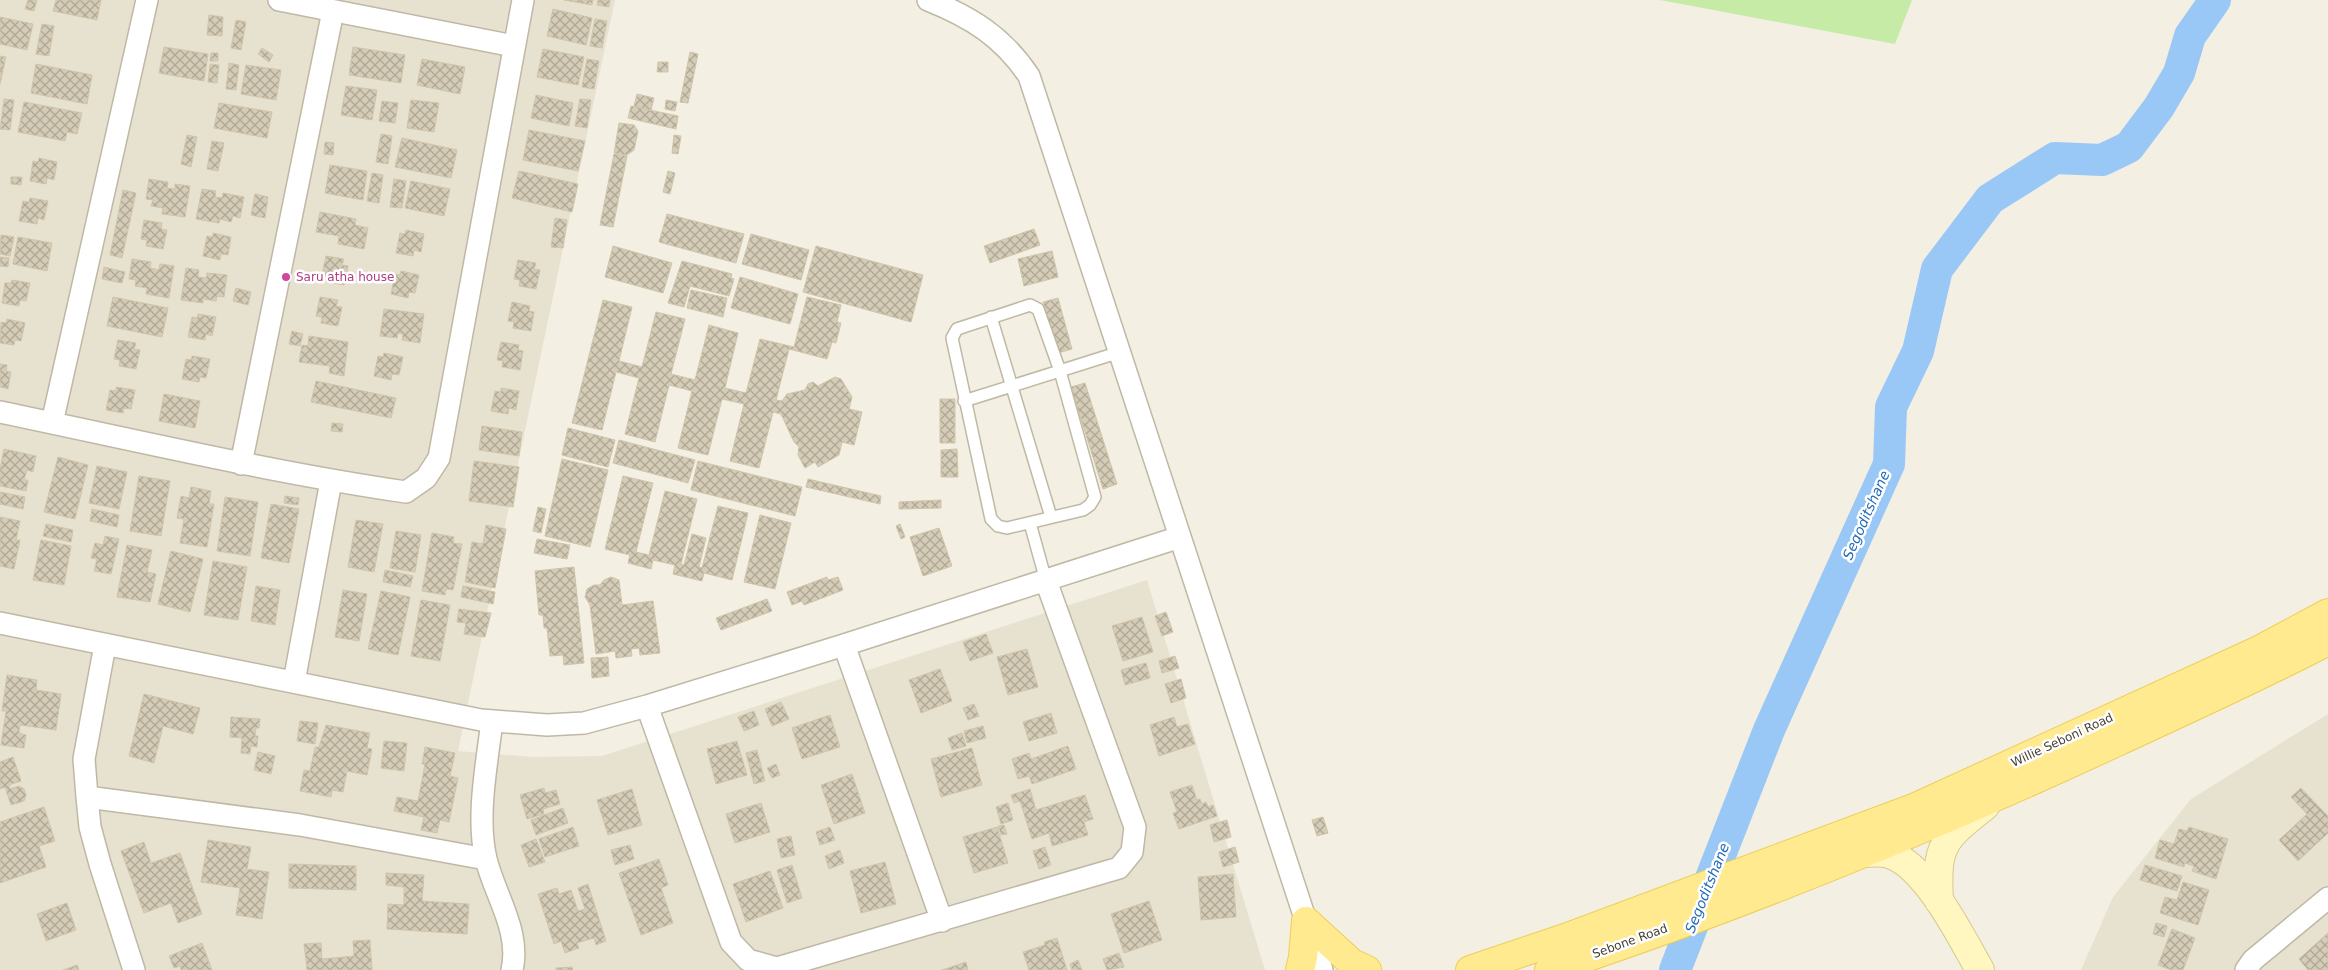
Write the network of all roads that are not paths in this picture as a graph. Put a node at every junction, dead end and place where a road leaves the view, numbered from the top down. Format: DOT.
graph roads {
  1 [pos="147,0"];
  2 [pos="279,0"];
  3 [pos="523,0"];
  4 [pos="928,0"];
  5 [pos="333,11"];
  6 [pos="514,46"];
  7 [pos="992,317"];
  8 [pos="1120,352"];
  9 [pos="1060,371"];
  10 [pos="1013,386"];
  11 [pos="964,401"];
  12 [pos="0,412"];
  13 [pos="52,423"];
  14 [pos="241,464"];
  15 [pos="331,481"];
  16 [pos="1051,518"];
  17 [pos="1030,523"];
  18 [pos="1180,537"];
  19 [pos="1046,581"];
  20 [pos="2328,613"];
  21 [pos="0,623"];
  22 [pos="2328,641"];
  23 [pos="105,645"];
  24 [pos="844,645"];
  25 [pos="294,682"];
  26 [pos="647,706"];
  27 [pos="492,721"];
  28 [pos="87,797"];
  29 [pos="1994,799"];
  30 [pos="1862,853"];
  31 [pos="486,859"];
  32 [pos="1795,866"];
  33 [pos="2328,898"];
  34 [pos="1939,900"];
  35 [pos="942,921"];
  36 [pos="1306,921"];
  37 [pos="1562,957"];
  38 [pos="2253,967"];
  39 [pos="134,970"];
  40 [pos="512,970"];
  41 [pos="1300,970"];
  42 [pos="1322,970"];
  43 [pos="1367,970"];
  44 [pos="1470,970"];
  45 [pos="1980,970"];
  1 -- 13 [label="street"];
  2 -- 5 [label="street"];
  3 -- 6 [label="street"];
  4 -- 8 [label="street"];
  5 -- 6 [label="street"];
  5 -- 14 [label="street"];
  6 -- 15 [label="street"];
  7 -- 9 [label="lane"];
  7 -- 10 [label="lane"];
  7 -- 11 [label="lane"];
  8 -- 9 [label="lane"];
  8 -- 18 [label="street"];
  9 -- 10 [label="lane"];
  9 -- 16 [label="lane"];
  10 -- 11 [label="lane"];
  10 -- 16 [label="lane"];
  11 -- 17 [label="lane"];
  12 -- 13 [label="street"];
  13 -- 14 [label="street"];
  14 -- 15 [label="street"];
  15 -- 25 [label="street"];
  16 -- 17 [label="lane"];
  17 -- 19 [label="lane"];
  18 -- 19 [label="street"];
  18 -- 36 [label="street"];
  19 -- 24 [label="street"];
  19 -- 35 [label="street"];
  20 -- 32 [label="main road, Willie Seboni Road"];
  21 -- 23 [label="street"];
  22 -- 29 [label="main road, Willie Seboni Road"];
  23 -- 25 [label="street"];
  23 -- 28 [label="street"];
  24 -- 26 [label="street"];
  24 -- 35 [label="street"];
  25 -- 27 [label="street"];
  26 -- 27 [label="street"];
  26 -- 35 [label="street"];
  27 -- 31 [label="street"];
  28 -- 31 [label="street"];
  28 -- 39 [label="street"];
  29 -- 30 [label="main road, Willie Seboni Road"];
  29 -- 34 [label="street"];
  30 -- 32 [label="main road, Willie Seboni Road"];
  30 -- 34 [label="street"];
  31 -- 40 [label="street"];
  32 -- 37 [label="main road, Sebone Road"];
  33 -- 38 [label="street"];
  34 -- 45 [label="street"];
  36 -- 41 [label="main road"];
  36 -- 42 [label="street"];
  36 -- 43 [label="main road"];
  37 -- 44 [label="main road"];
}
